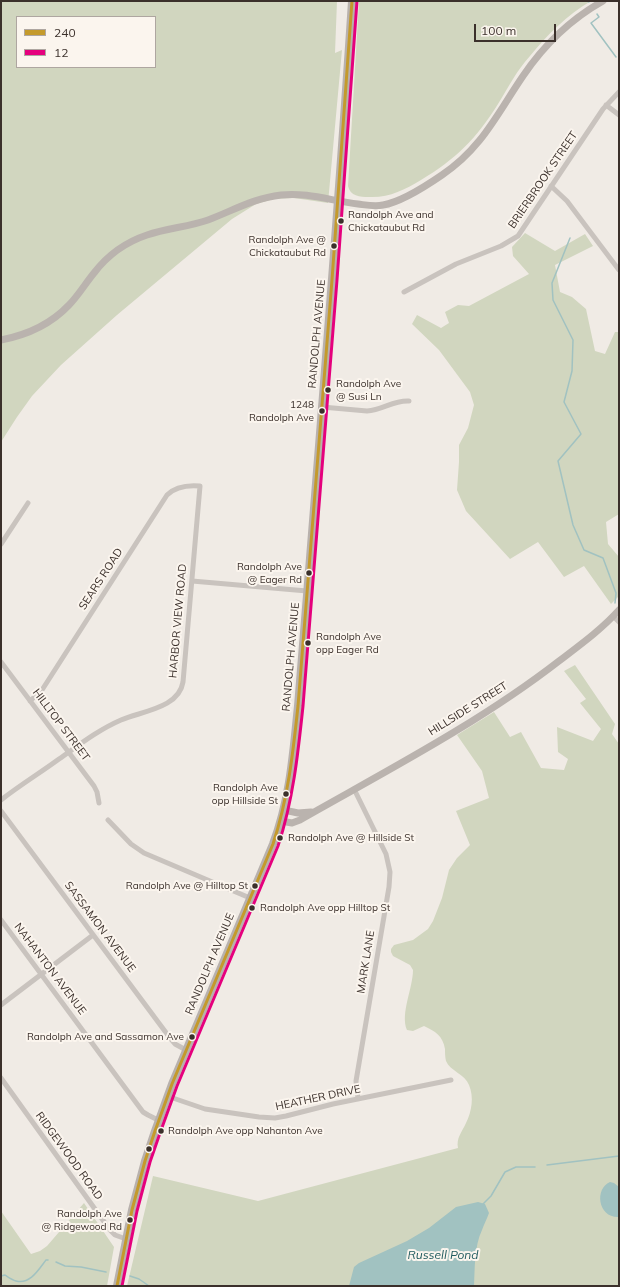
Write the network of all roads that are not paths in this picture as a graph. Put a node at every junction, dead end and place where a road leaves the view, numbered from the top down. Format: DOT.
graph roads {
  1 [pos="352,1"];
  2 [pos="603,1"];
  3 [pos="619,92"];
  4 [pos="606,105"];
  5 [pos="619,116"];
  6 [pos="551,186"];
  7 [pos="339,202"];
  8 [pos="619,270"];
  9 [pos="404,292"];
  10 [pos="1,340"];
  11 [pos="409,401"];
  12 [pos="322,407"];
  13 [pos="200,486"];
  14 [pos="28,503"];
  15 [pos="1,544"];
  16 [pos="192,581"];
  17 [pos="307,590"];
  18 [pos="619,610"];
  19 [pos="613,616"];
  20 [pos="619,622"];
  21 [pos="1,662"];
  22 [pos="30,701"];
  23 [pos="68,752"];
  24 [pos="354,789"];
  25 [pos="1,800"];
  26 [pos="99,803"];
  27 [pos="284,810"];
  28 [pos="317,810"];
  29 [pos="1,811"];
  30 [pos="108,820"];
  31 [pos="281,821"];
  32 [pos="250,898"];
  33 [pos="1,920"];
  34 [pos="93,935"];
  35 [pos="42,974"];
  36 [pos="1,1005"];
  37 [pos="186,1050"];
  38 [pos="1,1078"];
  39 [pos="451,1080"];
  40 [pos="167,1096"];
  41 [pos="358,1099"];
  42 [pos="158,1120"];
  43 [pos="126,1239"];
  44 [pos="117,1286"];
  1 -- 7 [label="main road, RANDOLPH AVENUE"];
  2 -- 7 [label="main road"];
  3 -- 4 [label="street, BRIERBROOK STREET"];
  4 -- 5 [label="street"];
  4 -- 6 [label="street, BRIERBROOK STREET"];
  6 -- 8 [label="street"];
  6 -- 9 [label="street, BRIERBROOK STREET"];
  7 -- 10 [label="main road"];
  7 -- 12 [label="main road, RANDOLPH AVENUE"];
  11 -- 12 [label="street"];
  12 -- 17 [label="main road, RANDOLPH AVENUE"];
  13 -- 16 [label="street, HARBOR VIEW ROAD"];
  13 -- 22 [label="street, SEARS ROAD"];
  14 -- 15 [label="street"];
  16 -- 17 [label="street"];
  16 -- 23 [label="street, HARBOR VIEW ROAD"];
  17 -- 27 [label="main road, RANDOLPH AVENUE"];
  18 -- 19 [label="main road, HILLSIDE STREET"];
  19 -- 20 [label="street"];
  19 -- 24 [label="main road, HILLSIDE STREET"];
  21 -- 22 [label="street, HILLTOP STREET"];
  22 -- 23 [label="street, HILLTOP STREET"];
  23 -- 25 [label="street, HARBOR VIEW ROAD"];
  23 -- 26 [label="street, HILLTOP STREET"];
  24 -- 28 [label="main road, HILLSIDE STREET"];
  24 -- 41 [label="street, MARK LANE"];
  27 -- 28 [label="main road, HILLSIDE STREET"];
  27 -- 31 [label="main road, RANDOLPH AVENUE"];
  28 -- 31 [label="main road, HILLSIDE STREET"];
  29 -- 34 [label="street, SASSAMON AVENUE"];
  30 -- 32 [label="street"];
  31 -- 32 [label="main road, RANDOLPH AVENUE"];
  32 -- 37 [label="main road, RANDOLPH AVENUE"];
  33 -- 35 [label="street, NAHANTON AVENUE"];
  34 -- 35 [label="street"];
  34 -- 37 [label="street, SASSAMON AVENUE"];
  35 -- 36 [label="street"];
  35 -- 42 [label="street, NAHANTON AVENUE"];
  37 -- 40 [label="main road, RANDOLPH AVENUE"];
  38 -- 43 [label="street, RIDGEWOOD ROAD"];
  39 -- 41 [label="street, HEATHER DRIVE"];
  40 -- 41 [label="street, HEATHER DRIVE"];
  40 -- 42 [label="main road, RANDOLPH AVENUE"];
  42 -- 43 [label="main road, RANDOLPH AVENUE"];
  43 -- 44 [label="main road, RANDOLPH AVENUE"];
}
